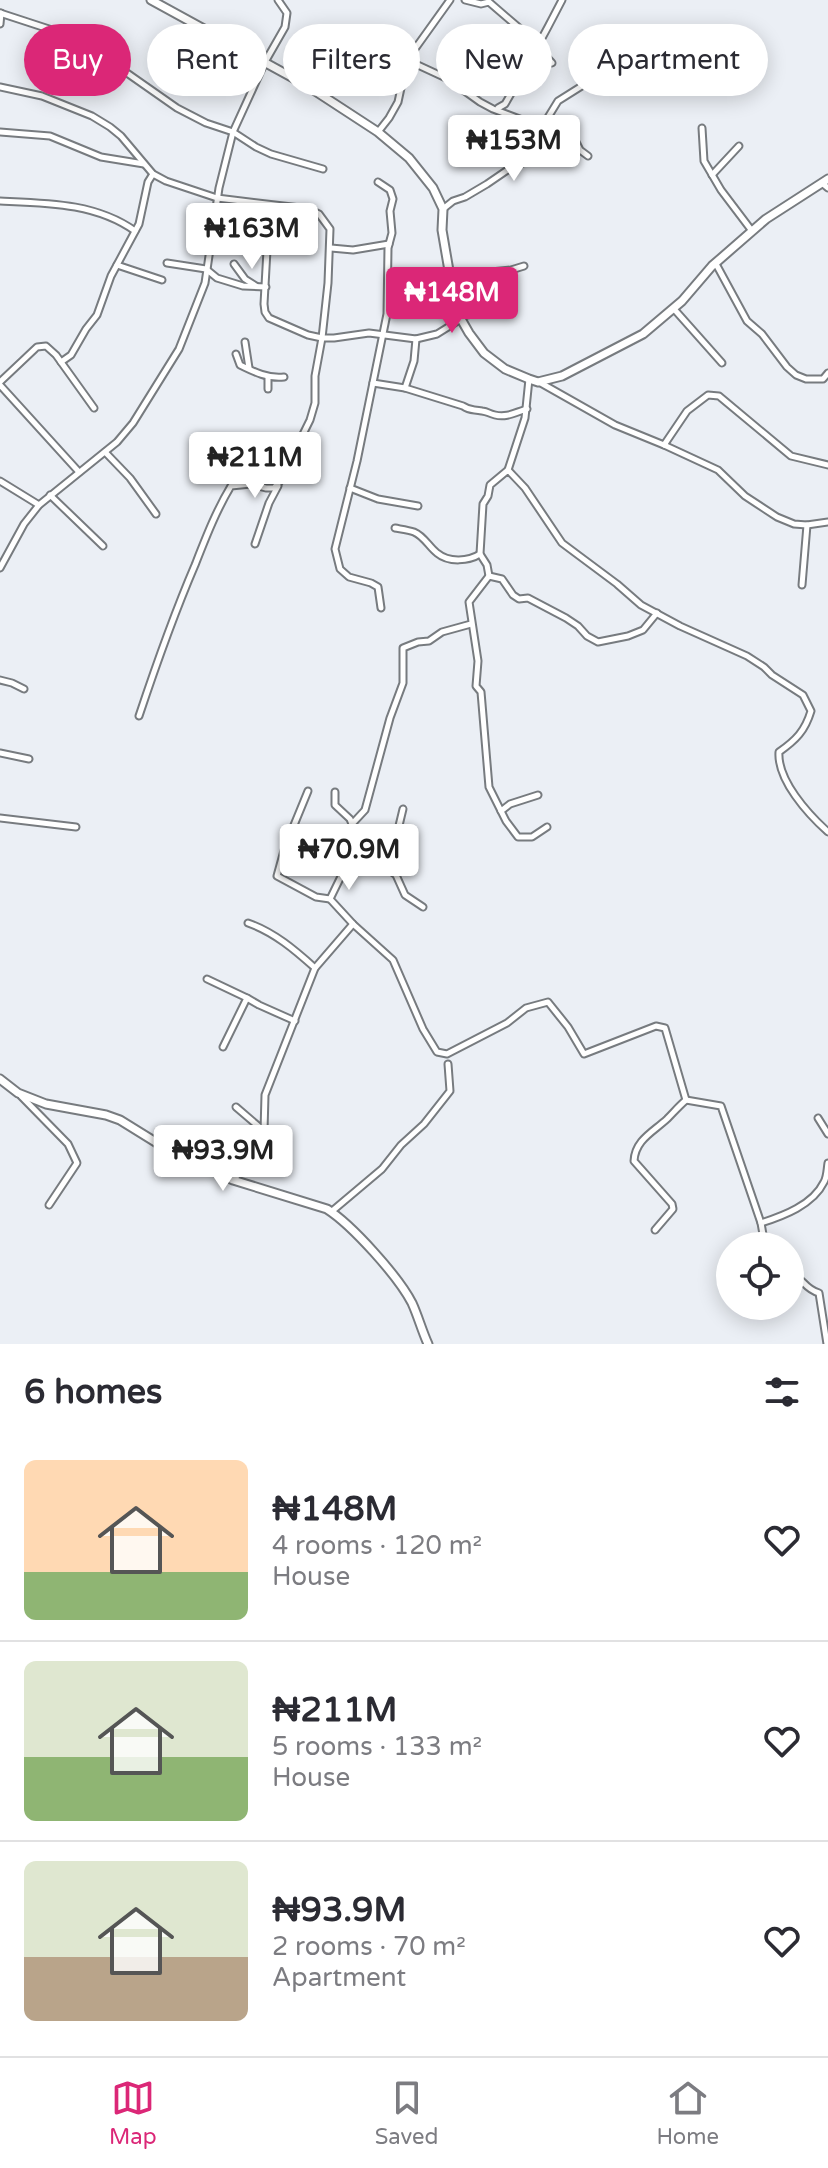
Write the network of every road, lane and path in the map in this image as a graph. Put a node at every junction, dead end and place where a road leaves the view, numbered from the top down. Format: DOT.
graph roads {
  1 [pos="151,0"];
  2 [pos="278,0"];
  3 [pos="450,0"];
  4 [pos="465,0"];
  5 [pos="563,1"];
  6 [pos="1,13"];
  7 [pos="0,24"];
  8 [pos="195,24"];
  9 [pos="514,24"];
  10 [pos="551,24"];
  11 [pos="420,42"];
  12 [pos="267,58"];
  13 [pos="420,66"];
  14 [pos="0,87"];
  15 [pos="568,95"];
  16 [pos="249,96"];
  17 [pos="322,96"];
  18 [pos="399,96"];
  19 [pos="509,96"];
  20 [pos="493,109"];
  21 [pos="540,127"];
  22 [pos="702,128"];
  23 [pos="0,132"];
  24 [pos="233,132"];
  25 [pos="378,132"];
  26 [pos="739,146"];
  27 [pos="588,156"];
  28 [pos="144,164"];
  29 [pos="323,169"];
  30 [pos="153,174"];
  31 [pos="712,175"];
  32 [pos="378,182"];
  33 [pos="826,183"];
  34 [pos="217,198"];
  35 [pos="0,201"];
  36 [pos="261,204"];
  37 [pos="443,209"];
  38 [pos="135,231"];
  39 [pos="753,232"];
  40 [pos="389,244"];
  41 [pos="331,248"];
  42 [pos="167,263"];
  43 [pos="234,264"];
  44 [pos="716,264"];
  45 [pos="117,265"];
  46 [pos="524,266"];
  47 [pos="206,269"];
  48 [pos="449,276"];
  49 [pos="440,279"];
  50 [pos="162,280"];
  51 [pos="256,286"];
  52 [pos="266,287"];
  53 [pos="506,302"];
  54 [pos="674,309"];
  55 [pos="461,318"];
  56 [pos="382,334"];
  57 [pos="322,338"];
  58 [pos="416,339"];
  59 [pos="245,342"];
  60 [pos="236,354"];
  61 [pos="61,362"];
  62 [pos="722,363"];
  63 [pos="249,369"];
  64 [pos="828,373"];
  65 [pos="268,377"];
  66 [pos="284,377"];
  67 [pos="529,379"];
  68 [pos="538,382"];
  69 [pos="373,383"];
  70 [pos="0,384"];
  71 [pos="405,388"];
  72 [pos="268,389"];
  73 [pos="94,408"];
  74 [pos="527,409"];
  75 [pos="664,445"];
  76 [pos="105,452"];
  77 [pos="828,465"];
  78 [pos="508,470"];
  79 [pos="79,472"];
  80 [pos="0,481"];
  81 [pos="280,481"];
  82 [pos="350,488"];
  83 [pos="50,495"];
  84 [pos="39,505"];
  85 [pos="418,506"];
  86 [pos="156,514"];
  87 [pos="828,522"];
  88 [pos="807,525"];
  89 [pos="395,528"];
  90 [pos="255,544"];
  91 [pos="103,546"];
  92 [pos="480,554"];
  93 [pos="0,568"];
  94 [pos="489,576"];
  95 [pos="802,585"];
  96 [pos="381,608"];
  97 [pos="657,613"];
  98 [pos="471,624"];
  99 [pos="0,680"];
  100 [pos="24,689"];
  101 [pos="139,716"];
  102 [pos="0,753"];
  103 [pos="29,759"];
  104 [pos="308,791"];
  105 [pos="335,792"];
  106 [pos="538,795"];
  107 [pos="403,809"];
  108 [pos="501,811"];
  109 [pos="0,818"];
  110 [pos="352,824"];
  111 [pos="76,827"];
  112 [pos="547,827"];
  113 [pos="828,832"];
  114 [pos="351,856"];
  115 [pos="384,866"];
  116 [pos="330,899"];
  117 [pos="423,907"];
  118 [pos="248,923"];
  119 [pos="353,924"];
  120 [pos="315,968"];
  121 [pos="207,979"];
  122 [pos="247,998"];
  123 [pos="295,1021"];
  124 [pos="223,1047"];
  125 [pos="448,1064"];
  126 [pos="0,1079"];
  127 [pos="18,1093"];
  128 [pos="686,1100"];
  129 [pos="236,1107"];
  130 [pos="818,1118"];
  131 [pos="264,1131"];
  132 [pos="828,1134"];
  133 [pos="828,1163"];
  134 [pos="233,1180"];
  135 [pos="49,1205"];
  136 [pos="331,1212"];
  137 [pos="761,1223"];
  138 [pos="655,1230"];
  139 [pos="763,1232"];
  140 [pos="804,1284"];
  141 [pos="428,1344"];
  142 [pos="827,1344"];
  1 -- 8 [label="street"];
  2 -- 12 [label="street"];
  3 -- 11 [label="street"];
  4 -- 9 [label="street"];
  5 -- 10 [label="street"];
  6 -- 7 [label="street"];
  6 -- 24 [label="street"];
  13 -- 20 [label="street"];
  14 -- 28 [label="street"];
  15 -- 21 [label="street"];
  16 -- 24 [label="street"];
  17 -- 25 [label="street"];
  18 -- 25 [label="street"];
  19 -- 20 [label="street"];
  20 -- 21 [label="street"];
  21 -- 27 [label="street"];
  21 -- 37 [label="street"];
  22 -- 31 [label="street"];
  23 -- 28 [label="street"];
  24 -- 29 [label="street"];
  24 -- 34 [label="street"];
  25 -- 37 [label="street"];
  26 -- 31 [label="street"];
  28 -- 30 [label="street"];
  30 -- 34 [label="street"];
  30 -- 38 [label="street"];
  31 -- 39 [label="street"];
  32 -- 40 [label="street"];
  33 -- 39 [label="street"];
  34 -- 36 [label="street"];
  34 -- 47 [label="street"];
  35 -- 38 [label="street"];
  36 -- 52 [label="street"];
  36 -- 57 [label="street"];
  37 -- 48 [label="street"];
  38 -- 45 [label="street"];
  39 -- 44 [label="street"];
  40 -- 41 [label="street"];
  40 -- 56 [label="street"];
  42 -- 47 [label="street"];
  43 -- 51 [label="street"];
  44 -- 54 [label="street"];
  44 -- 64 [label="street"];
  45 -- 50 [label="street"];
  45 -- 61 [label="street"];
  46 -- 48 [label="street"];
  47 -- 51 [label="street"];
  47 -- 76 [label="street"];
  48 -- 49 [label="street"];
  48 -- 55 [label="street"];
  51 -- 52 [label="street"];
  52 -- 57 [label="street"];
  53 -- 55 [label="street"];
  54 -- 62 [label="street"];
  54 -- 68 [label="street"];
  55 -- 58 [label="street"];
  55 -- 67 [label="street"];
  56 -- 57 [label="street"];
  56 -- 58 [label="street"];
  56 -- 69 [label="street"];
  57 -- 81 [label="street"];
  58 -- 71 [label="street"];
  59 -- 63 [label="street"];
  60 -- 63 [label="street"];
  61 -- 70 [label="street"];
  61 -- 73 [label="street"];
  63 -- 65 [label="street"];
  65 -- 66 [label="street"];
  65 -- 72 [label="street"];
  67 -- 68 [label="street"];
  67 -- 74 [label="street"];
  68 -- 75 [label="street"];
  69 -- 71 [label="street"];
  69 -- 82 [label="street"];
  70 -- 79 [label="street"];
  71 -- 74 [label="street"];
  74 -- 78 [label="street"];
  75 -- 77 [label="street"];
  75 -- 88 [label="street"];
  76 -- 79 [label="street"];
  76 -- 86 [label="street"];
  78 -- 92 [label="street"];
  78 -- 97 [label="street"];
  79 -- 83 [label="street"];
  80 -- 84 [label="street"];
  81 -- 90 [label="street"];
  81 -- 101 [label="street"];
  82 -- 85 [label="street"];
  82 -- 96 [label="street"];
  83 -- 84 [label="street"];
  83 -- 91 [label="street"];
  84 -- 93 [label="street"];
  87 -- 88 [label="street"];
  88 -- 95 [label="street"];
  89 -- 92 [label="street"];
  92 -- 94 [label="street"];
  94 -- 97 [label="street"];
  94 -- 98 [label="street"];
  97 -- 113 [label="street"];
  98 -- 108 [label="street"];
  98 -- 110 [label="street"];
  99 -- 100 [label="street"];
  102 -- 103 [label="street"];
  104 -- 116 [label="street"];
  105 -- 110 [label="street"];
  106 -- 108 [label="street"];
  107 -- 115 [label="street"];
  108 -- 112 [label="street"];
  109 -- 111 [label="street"];
  110 -- 114 [label="street"];
  114 -- 115 [label="street"];
  114 -- 116 [label="street"];
  115 -- 117 [label="street"];
  116 -- 119 [label="street"];
  118 -- 120 [label="street"];
  119 -- 120 [label="street"];
  119 -- 128 [label="street"];
  120 -- 123 [label="street"];
  121 -- 122 [label="street"];
  122 -- 123 [label="street"];
  122 -- 124 [label="street"];
  123 -- 131 [label="street"];
  125 -- 136 [label="street"];
  126 -- 127 [label="street"];
  127 -- 134 [label="street"];
  127 -- 135 [label="street"];
  128 -- 137 [label="street"];
  128 -- 138 [label="street"];
  129 -- 131 [label="street"];
  130 -- 132 [label="street"];
  131 -- 134 [label="street"];
  133 -- 137 [label="street"];
  134 -- 136 [label="street"];
  136 -- 141 [label="street"];
  137 -- 139 [label="street"];
  140 -- 142 [label="street"];
}
